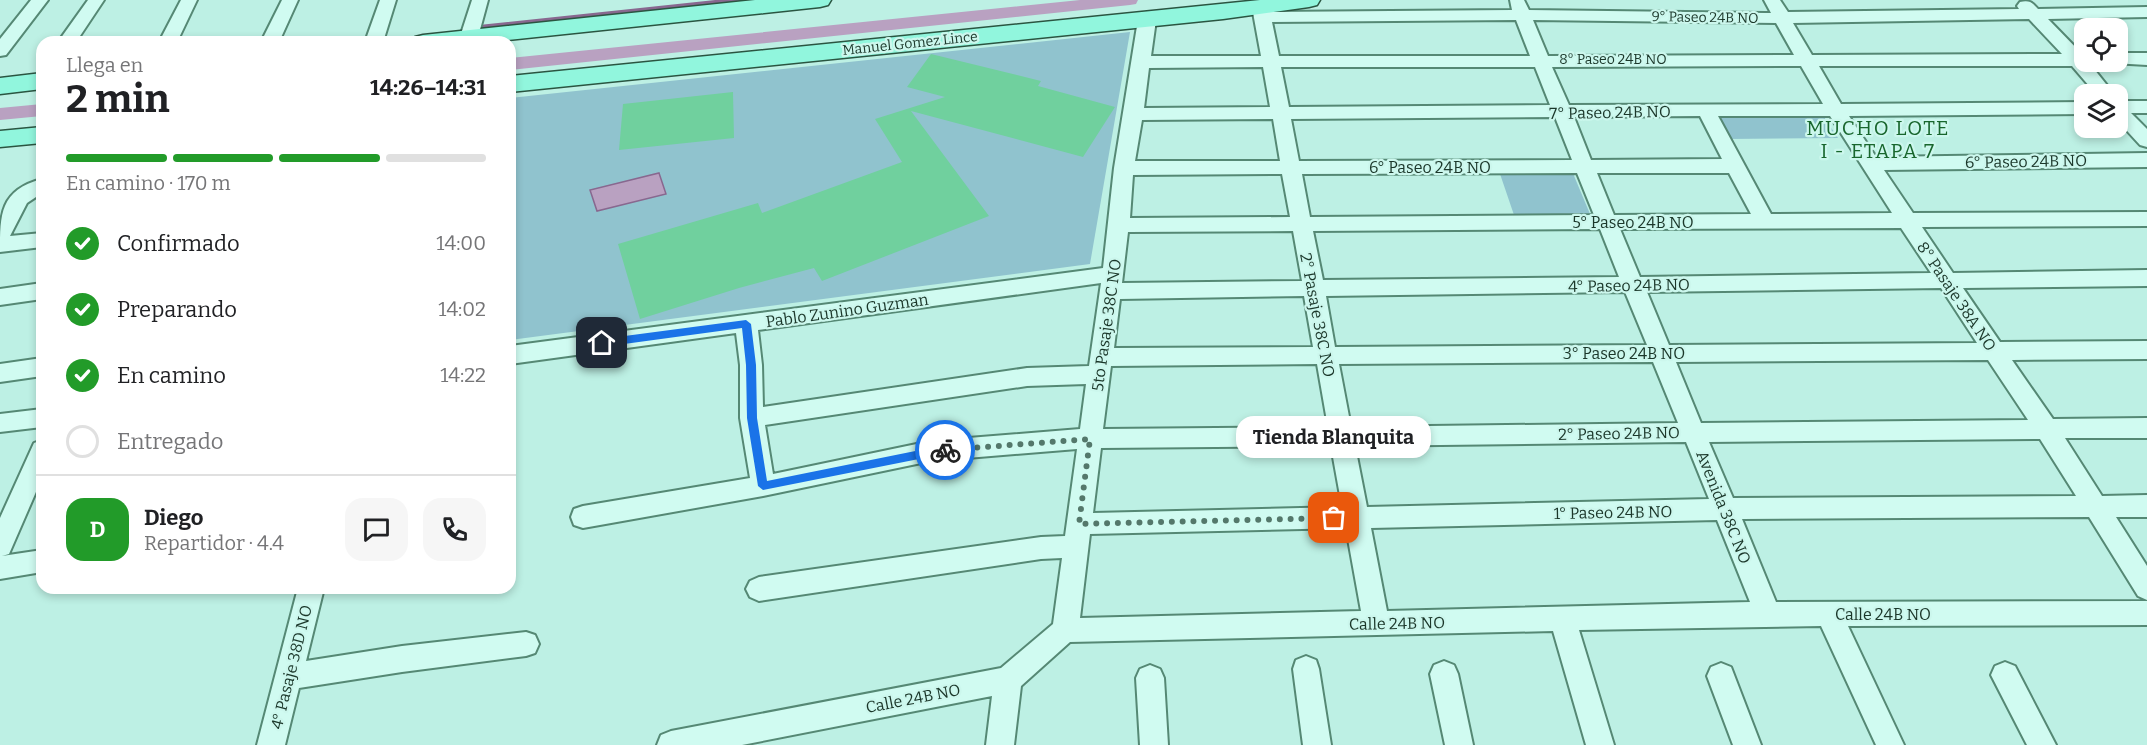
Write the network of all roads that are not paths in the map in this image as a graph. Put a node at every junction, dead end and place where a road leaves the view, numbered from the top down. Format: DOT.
graph roads {
  1 [pos="40,0"];
  2 [pos="96,0"];
  3 [pos="189,0"];
  4 [pos="290,0"];
  5 [pos="388,0"];
  6 [pos="480,0"];
  7 [pos="820,0"];
  8 [pos="1309,0"];
  9 [pos="772,2"];
  10 [pos="2027,6"];
  11 [pos="1519,8"];
  12 [pos="1776,8"];
  13 [pos="1262,12"];
  14 [pos="2147,12"];
  15 [pos="1147,20"];
  16 [pos="71,36"];
  17 [pos="171,36"];
  18 [pos="273,36"];
  19 [pos="376,36"];
  20 [pos="469,36"];
  21 [pos="478,36"];
  22 [pos="0,51"];
  23 [pos="2074,53"];
  24 [pos="1540,59"];
  25 [pos="1805,59"];
  26 [pos="2128,59"];
  27 [pos="2147,59"];
  28 [pos="2074,60"];
  29 [pos="1271,61"];
  30 [pos="1141,62"];
  31 [pos="36,82"];
  32 [pos="516,83"];
  33 [pos="0,86"];
  34 [pos="2147,107"];
  35 [pos="2074,108"];
  36 [pos="2128,108"];
  37 [pos="1837,110"];
  38 [pos="1706,111"];
  39 [pos="1281,113"];
  40 [pos="1562,113"];
  41 [pos="1134,114"];
  42 [pos="2128,120"];
  43 [pos="36,136"];
  44 [pos="0,139"];
  45 [pos="2147,141"];
  46 [pos="2147,160"];
  47 [pos="1870,164"];
  48 [pos="1737,166"];
  49 [pos="1584,167"];
  50 [pos="1124,168"];
  51 [pos="1291,168"];
  52 [pos="36,188"];
  53 [pos="2147,219"];
  54 [pos="1907,220"];
  55 [pos="1765,221"];
  56 [pos="1607,222"];
  57 [pos="1302,224"];
  58 [pos="1119,225"];
  59 [pos="0,236"];
  60 [pos="36,241"];
  61 [pos="0,244"];
  62 [pos="2147,278"];
  63 [pos="1947,282"];
  64 [pos="1112,283"];
  65 [pos="1633,285"];
  66 [pos="1314,289"];
  67 [pos="36,292"];
  68 [pos="0,297"];
  69 [pos="746,324"];
  70 [pos="2147,350"];
  71 [pos="1994,352"];
  72 [pos="1661,353"];
  73 [pos="516,355"];
  74 [pos="1326,355"];
  75 [pos="1100,366"];
  76 [pos="36,368"];
  77 [pos="0,373"];
  78 [pos="752,418"];
  79 [pos="36,419"];
  80 [pos="0,423"];
  81 [pos="2046,428"];
  82 [pos="2147,428"];
  83 [pos="1694,432"];
  84 [pos="1341,437"];
  85 [pos="1090,439"];
  86 [pos="36,464"];
  87 [pos="763,486"];
  88 [pos="2094,504"];
  89 [pos="2147,506"];
  90 [pos="1725,509"];
  91 [pos="583,517"];
  92 [pos="1356,518"];
  93 [pos="1078,536"];
  94 [pos="0,546"];
  95 [pos="36,562"];
  96 [pos="0,568"];
  97 [pos="2147,588"];
  98 [pos="759,589"];
  99 [pos="309,594"];
  100 [pos="2147,612"];
  101 [pos="1768,614"];
  102 [pos="1829,614"];
  103 [pos="1563,619"];
  104 [pos="1376,623"];
  105 [pos="1065,630"];
  106 [pos="526,644"];
  107 [pos="1306,669"];
  108 [pos="1444,674"];
  109 [pos="2005,675"];
  110 [pos="1721,676"];
  111 [pos="288,677"];
  112 [pos="1150,678"];
  113 [pos="1008,680"];
  114 [pos="271,745"];
  115 [pos="671,745"];
  116 [pos="1000,745"];
  117 [pos="1154,745"];
  118 [pos="1317,745"];
  119 [pos="1459,745"];
  120 [pos="1600,745"];
  121 [pos="1747,745"];
  122 [pos="1890,745"];
  123 [pos="2042,745"];
  1 -- 22 [label="street"];
  2 -- 16 [label="street"];
  3 -- 17 [label="street"];
  4 -- 18 [label="street"];
  5 -- 19 [label="street"];
  6 -- 20 [label="street"];
  7 -- 9 [label="main road"];
  8 -- 13 [label="main road, Manuel Gomez Lince"];
  9 -- 21 [label="main road"];
  10 -- 12 [label="street, 9° Paseo 24B NO"];
  10 -- 14 [label="street, 9° Paseo 24B NO"];
  10 -- 23 [label="street"];
  11 -- 12 [label="street, 9° Paseo 24B NO"];
  11 -- 13 [label="street, 9° Paseo 24B NO"];
  11 -- 24 [label="street, Avenida 38C NO"];
  12 -- 25 [label="street, 8° Pasaje 38A NO"];
  13 -- 15 [label="main road, Manuel Gomez Lince"];
  13 -- 29 [label="street, 2° Pasaje 38C NO"];
  15 -- 30 [label="street, 5to Pasaje 38C NO"];
  15 -- 32 [label="main road, Manuel Gomez Lince"];
  24 -- 25 [label="street, 8° Paseo 24B NO"];
  24 -- 29 [label="street, 8° Paseo 24B NO"];
  24 -- 40 [label="street, Avenida 38C NO"];
  25 -- 28 [label="street, 8° Paseo 24B NO"];
  25 -- 37 [label="street, 8° Pasaje 38A NO"];
  26 -- 27 [label="street"];
  29 -- 30 [label="street, 8° Paseo 24B NO"];
  29 -- 39 [label="street, 2° Pasaje 38C NO"];
  30 -- 41 [label="street, 5to Pasaje 38C NO"];
  31 -- 33 [label="main road"];
  34 -- 36 [label="street"];
  35 -- 37 [label="street, 7° Paseo 24B NO"];
  37 -- 38 [label="street, 7° Paseo 24B NO"];
  37 -- 47 [label="street, 8° Pasaje 38A NO"];
  38 -- 40 [label="street, 7° Paseo 24B NO"];
  38 -- 48 [label="street"];
  39 -- 40 [label="street, 7° Paseo 24B NO"];
  39 -- 41 [label="street, 7° Paseo 24B NO"];
  39 -- 51 [label="street, 2° Pasaje 38C NO"];
  40 -- 49 [label="street, Avenida 38C NO"];
  41 -- 50 [label="street, 5to Pasaje 38C NO"];
  42 -- 45 [label="street"];
  43 -- 44 [label="main road"];
  46 -- 47 [label="street, 6° Paseo 24B NO"];
  47 -- 54 [label="street, 8° Pasaje 38A NO"];
  48 -- 49 [label="street, 6° Paseo 24B NO"];
  48 -- 55 [label="street"];
  49 -- 51 [label="street, 6° Paseo 24B NO"];
  49 -- 56 [label="street, Avenida 38C NO"];
  50 -- 51 [label="street, 6° Paseo 24B NO"];
  50 -- 58 [label="street, 5to Pasaje 38C NO"];
  51 -- 57 [label="street, 2° Pasaje 38C NO"];
  52 -- 59 [label="street"];
  53 -- 54 [label="street, 5° Paseo 24B NO"];
  54 -- 55 [label="street, 5° Paseo 24B NO"];
  54 -- 63 [label="street, 8° Pasaje 38A NO"];
  55 -- 56 [label="street, 5° Paseo 24B NO"];
  56 -- 57 [label="street, 5° Paseo 24B NO"];
  56 -- 65 [label="street, Avenida 38C NO"];
  57 -- 58 [label="street, 5° Paseo 24B NO"];
  57 -- 66 [label="street, 2° Pasaje 38C NO"];
  58 -- 64 [label="street, 5to Pasaje 38C NO"];
  60 -- 61 [label="street"];
  62 -- 63 [label="street, 4° Paseo 24B NO"];
  63 -- 65 [label="street, 4° Paseo 24B NO"];
  63 -- 71 [label="street, 8° Pasaje 38A NO"];
  64 -- 66 [label="street, 4° Paseo 24B NO"];
  64 -- 69 [label="street, Pablo Zunino Guzman"];
  64 -- 75 [label="street, 5to Pasaje 38C NO"];
  65 -- 66 [label="street, 4° Paseo 24B NO"];
  65 -- 72 [label="street, Avenida 38C NO"];
  66 -- 74 [label="street, 2° Pasaje 38C NO"];
  67 -- 68 [label="street"];
  69 -- 73 [label="street, Pablo Zunino Guzman"];
  69 -- 78 [label="street"];
  70 -- 71 [label="street, 3° Paseo 24B NO"];
  71 -- 72 [label="street, 3° Paseo 24B NO"];
  71 -- 81 [label="street, 8° Pasaje 38A NO"];
  72 -- 74 [label="street, 3° Paseo 24B NO"];
  72 -- 83 [label="street, Avenida 38C NO"];
  74 -- 75 [label="street, 3° Paseo 24B NO"];
  74 -- 84 [label="street, 2° Pasaje 38C NO"];
  75 -- 78 [label="street, 3° Paseo 24B NO"];
  75 -- 85 [label="street, 5to Pasaje 38C NO"];
  76 -- 77 [label="street"];
  78 -- 87 [label="street"];
  79 -- 80 [label="street"];
  81 -- 82 [label="street, 2° Paseo 24B NO"];
  81 -- 83 [label="street, 2° Paseo 24B NO"];
  81 -- 88 [label="street, 8° Pasaje 38A NO"];
  83 -- 84 [label="street, 2° Paseo 24B NO"];
  83 -- 90 [label="street, Avenida 38C NO"];
  84 -- 85 [label="street, 2° Paseo 24B NO"];
  84 -- 92 [label="street, 2° Pasaje 38C NO"];
  85 -- 87 [label="street, 2° Paseo 24B NO"];
  85 -- 93 [label="street, 5to Pasaje 38C NO"];
  86 -- 94 [label="street"];
  87 -- 91 [label="street, 2° Paseo 24B NO"];
  88 -- 89 [label="street, 1° Paseo 24B NO"];
  88 -- 90 [label="street, 1° Paseo 24B NO"];
  88 -- 97 [label="street, 8° Pasaje 38A NO"];
  90 -- 92 [label="street, 1° Paseo 24B NO"];
  90 -- 101 [label="street, Avenida 38C NO"];
  92 -- 93 [label="street, 1° Paseo 24B NO"];
  92 -- 104 [label="street, 2° Pasaje 38C NO"];
  93 -- 98 [label="street, 1° Paseo 24B NO"];
  93 -- 105 [label="street, 5to Pasaje 38C NO"];
  95 -- 96 [label="street"];
  99 -- 111 [label="street, 4° Pasaje 38D NO"];
  100 -- 102 [label="street, Calle 24B NO"];
  101 -- 102 [label="street, Calle 24B NO"];
  101 -- 103 [label="street, Calle 24B NO"];
  102 -- 122 [label="street"];
  103 -- 104 [label="street, Calle 24B NO"];
  103 -- 120 [label="street"];
  104 -- 105 [label="street, Calle 24B NO"];
  105 -- 113 [label="street"];
  106 -- 111 [label="street"];
  107 -- 118 [label="street"];
  108 -- 119 [label="street"];
  109 -- 123 [label="street"];
  110 -- 121 [label="street"];
  111 -- 114 [label="street, 4° Pasaje 38D NO"];
  112 -- 117 [label="street"];
  113 -- 115 [label="street, Calle 24B NO"];
  113 -- 116 [label="street"];
}
